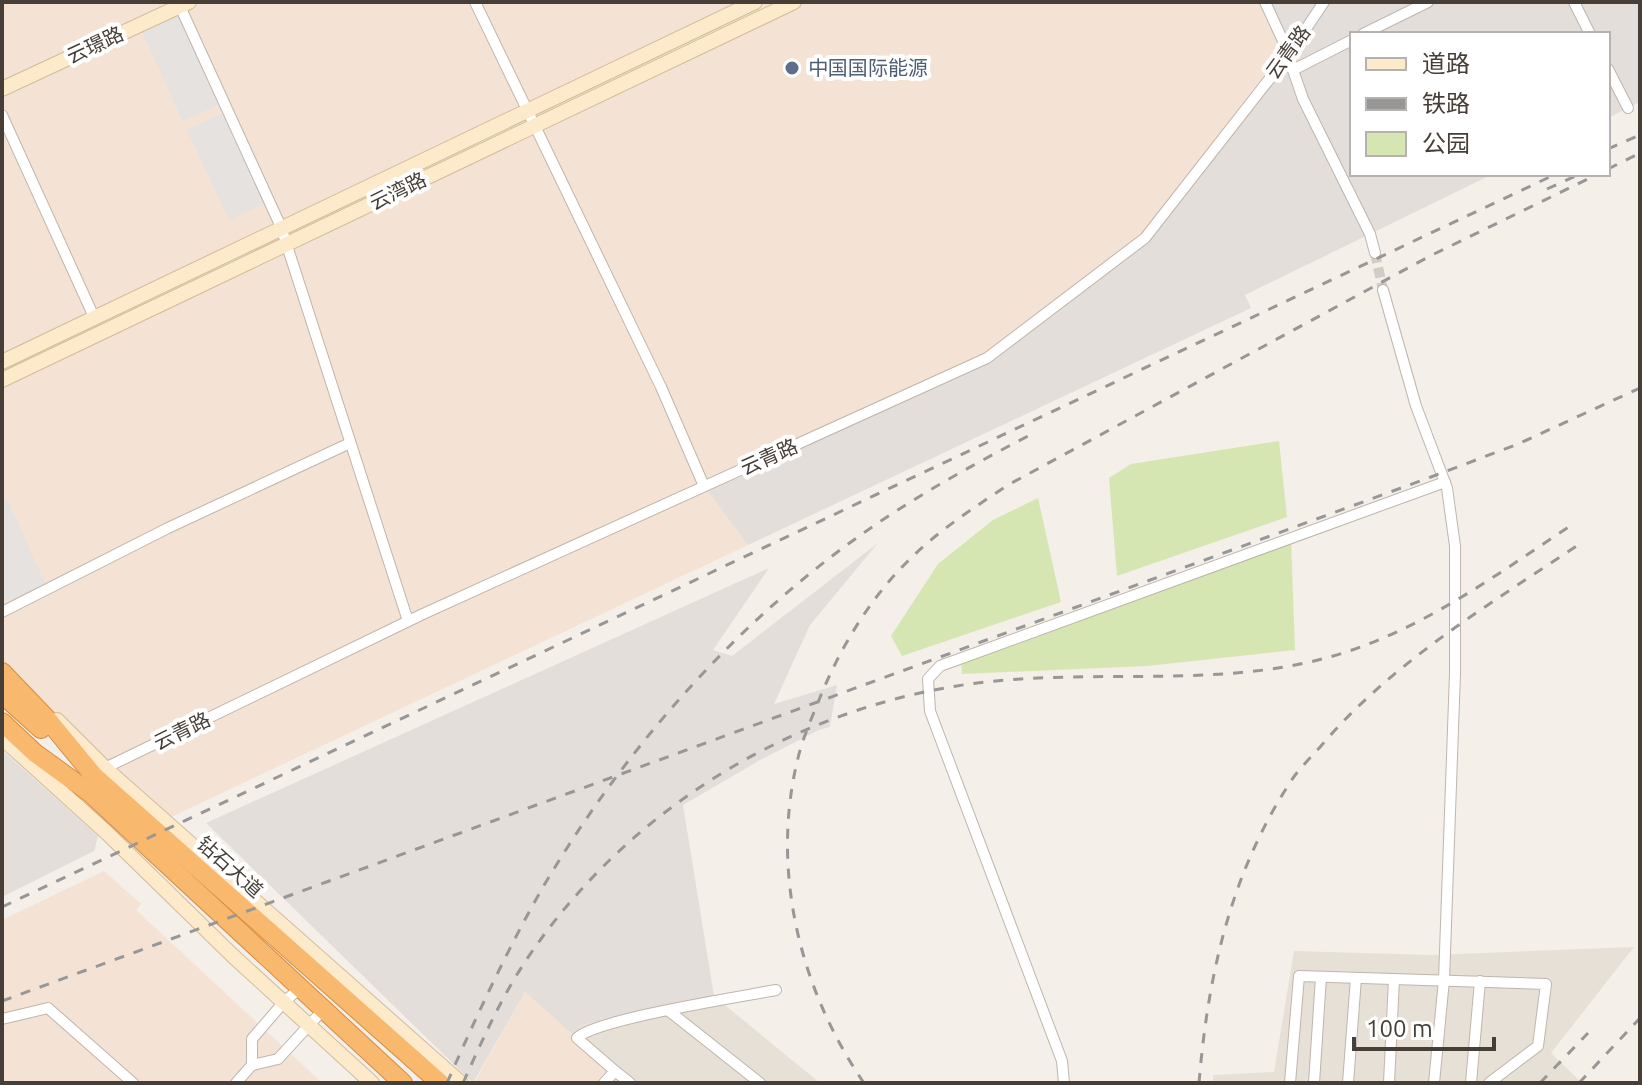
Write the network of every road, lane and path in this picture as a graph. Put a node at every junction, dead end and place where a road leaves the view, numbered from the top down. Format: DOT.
graph roads {
  1 [pos="475,2"];
  2 [pos="755,2"];
  3 [pos="794,2"];
  4 [pos="1265,2"];
  5 [pos="1324,2"];
  6 [pos="1428,2"];
  7 [pos="1574,2"];
  8 [pos="178,3"];
  9 [pos="1367,32"];
  10 [pos="1589,32"];
  11 [pos="1350,41"];
  12 [pos="1289,54"];
  13 [pos="1293,70"];
  14 [pos="1610,73"];
  15 [pos="2,79"];
  16 [pos="2,89"];
  17 [pos="1628,108"];
  18 [pos="2,115"];
  19 [pos="530,119"];
  20 [pos="281,227"];
  21 [pos="285,245"];
  22 [pos="1375,253"];
  23 [pos="1383,290"];
  24 [pos="94,317"];
  25 [pos="2,362"];
  26 [pos="2,380"];
  27 [pos="350,443"];
  28 [pos="1445,482"];
  29 [pos="704,486"];
  30 [pos="2,612"];
  31 [pos="408,621"];
  32 [pos="2,664"];
  33 [pos="2,672"];
  34 [pos="2,682"];
  35 [pos="2,694"];
  36 [pos="2,712"];
  37 [pos="2,722"];
  38 [pos="2,738"];
  39 [pos="55,741"];
  40 [pos="97,779"];
  41 [pos="128,854"];
  42 [pos="1321,977"];
  43 [pos="1356,978"];
  44 [pos="1394,979"];
  45 [pos="1444,980"];
  46 [pos="1480,981"];
  47 [pos="300,988"];
  48 [pos="776,990"];
  49 [pos="283,1003"];
  50 [pos="323,1010"];
  51 [pos="669,1011"];
  52 [pos="2,1019"];
  53 [pos="308,1026"];
  54 [pos="252,1065"];
  55 [pos="615,1071"];
  56 [pos="133,1083"];
  57 [pos="236,1083"];
  58 [pos="372,1083"];
  59 [pos="403,1083"];
  60 [pos="440,1083"];
  61 [pos="461,1083"];
  62 [pos="604,1083"];
  63 [pos="630,1083"];
  64 [pos="760,1083"];
  65 [pos="1064,1083"];
  66 [pos="1290,1083"];
  67 [pos="1314,1083"];
  68 [pos="1348,1083"];
  69 [pos="1389,1083"];
  70 [pos="1434,1083"];
  71 [pos="1471,1083"];
  72 [pos="1489,1083"];
  1 -- 19 [label="street"];
  2 -- 19 [label="main road, 云湾路"];
  3 -- 19 [label="main road, 云湾路"];
  4 -- 12 [label="street"];
  5 -- 12 [label="street, 云青路"];
  6 -- 9 [label="street"];
  7 -- 10 [label="street"];
  8 -- 15 [label="main road, 云璟路"];
  8 -- 16 [label="main road, 云璟路"];
  8 -- 20 [label="street"];
  11 -- 13 [label="street"];
  12 -- 13 [label="street"];
  12 -- 29 [label="street, 云青路"];
  13 -- 22 [label="street"];
  14 -- 17 [label="street"];
  18 -- 24 [label="street"];
  19 -- 20 [label="main road, 云湾路"];
  19 -- 21 [label="main road, 云湾路"];
  19 -- 29 [label="street"];
  20 -- 21 [label="street"];
  20 -- 24 [label="main road, 云湾路"];
  21 -- 26 [label="main road, 云湾路"];
  21 -- 27 [label="street"];
  23 -- 28 [label="street"];
  24 -- 25 [label="main road, 云湾路"];
  27 -- 30 [label="street"];
  27 -- 31 [label="street"];
  28 -- 45 [label="street"];
  28 -- 65 [label="street"];
  29 -- 31 [label="street, 云青路"];
  31 -- 40 [label="street, 云青路"];
  32 -- 40 [label="main road"];
  33 -- 40 [label="highway, 钻石大道"];
  34 -- 39 [label="highway"];
  35 -- 39 [label="highway"];
  36 -- 40 [label="highway"];
  37 -- 40 [label="highway, 钻石大道"];
  38 -- 41 [label="main road"];
  39 -- 40 [label="highway"];
  40 -- 41 [label="main road"];
  40 -- 47 [label="highway, 钻石大道"];
  40 -- 60 [label="highway, 钻石大道"];
  40 -- 61 [label="main road"];
  41 -- 49 [label="main road"];
  42 -- 43 [label="street"];
  42 -- 66 [label="street"];
  42 -- 67 [label="street"];
  43 -- 44 [label="street"];
  43 -- 68 [label="street"];
  44 -- 45 [label="street"];
  44 -- 69 [label="street"];
  45 -- 46 [label="street"];
  45 -- 70 [label="street"];
  46 -- 71 [label="street"];
  46 -- 72 [label="street"];
  47 -- 49 [label="street"];
  47 -- 50 [label="highway, 钻石大道"];
  48 -- 51 [label="street"];
  49 -- 53 [label="main road"];
  49 -- 54 [label="street"];
  50 -- 53 [label="street"];
  50 -- 59 [label="highway, 钻石大道"];
  51 -- 55 [label="street"];
  51 -- 64 [label="street"];
  52 -- 56 [label="street"];
  53 -- 54 [label="street"];
  53 -- 58 [label="main road"];
  54 -- 57 [label="street"];
  55 -- 62 [label="street"];
  55 -- 63 [label="street"];
}
